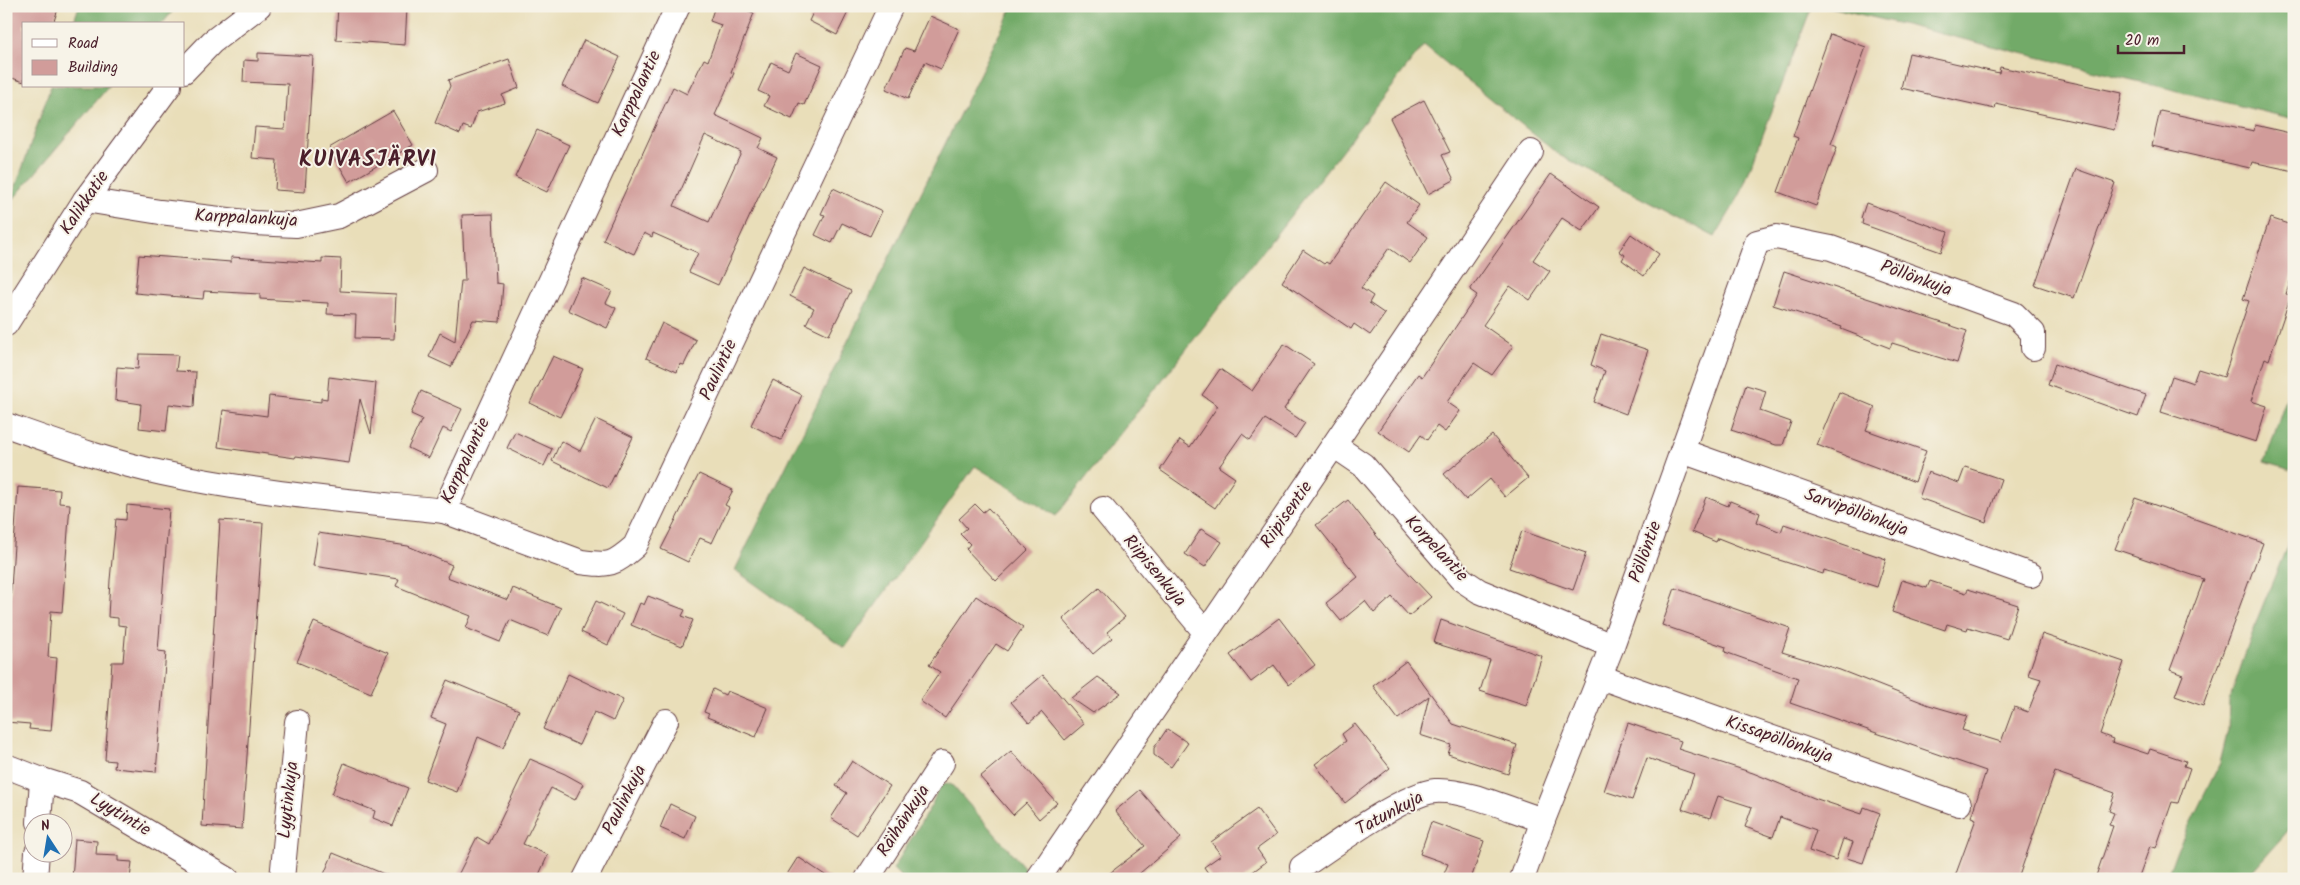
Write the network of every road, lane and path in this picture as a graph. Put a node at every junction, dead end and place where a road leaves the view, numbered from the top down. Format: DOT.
graph roads {
  1 [pos="259,6"];
  2 [pos="678,6"];
  3 [pos="891,6"];
  4 [pos="185,70"];
  5 [pos="168,88"];
  6 [pos="1531,152"];
  7 [pos="426,170"];
  8 [pos="85,200"];
  9 [pos="1776,237"];
  10 [pos="6,324"];
  11 [pos="2033,348"];
  12 [pos="6,425"];
  13 [pos="1335,446"];
  14 [pos="1682,451"];
  15 [pos="1103,509"];
  16 [pos="444,511"];
  17 [pos="2031,575"];
  18 [pos="1205,632"];
  19 [pos="1612,646"];
  20 [pos="1600,677"];
  21 [pos="666,721"];
  22 [pos="297,722"];
  23 [pos="942,764"];
  24 [pos="6,766"];
  25 [pos="42,780"];
  26 [pos="1959,804"];
  27 [pos="40,812"];
  28 [pos="1543,820"];
  29 [pos="36,862"];
  30 [pos="1302,867"];
  31 [pos="1040,876"];
  32 [pos="35,879"];
  33 [pos="227,879"];
  34 [pos="282,879"];
  35 [pos="585,879"];
  36 [pos="867,879"];
  37 [pos="1522,879"];
  1 -- 4 [label="street"];
  2 -- 16 [label="street, Karppalantie"];
  3 -- 16 [label="street, Paulintie"];
  5 -- 8 [label="street, Kalikkatie"];
  6 -- 13 [label="street, Riipisentie"];
  7 -- 8 [label="street, Karppalankuja"];
  8 -- 10 [label="street, Kalikkatie"];
  9 -- 11 [label="street, Pöllönkuja"];
  9 -- 14 [label="street, Pöllöntie"];
  12 -- 16 [label="street, Karppalantie"];
  13 -- 18 [label="street, Riipisentie"];
  13 -- 19 [label="street, Korpelantie"];
  14 -- 17 [label="street, Sarvipöllönkuja"];
  14 -- 19 [label="street, Pöllöntie"];
  15 -- 18 [label="street, Riipisenkuja"];
  18 -- 31 [label="street, Riipisentie"];
  19 -- 20 [label="street, Pöllöntie"];
  20 -- 26 [label="street, Kissapöllönkuja"];
  20 -- 28 [label="street, Pöllöntie"];
  21 -- 35 [label="street, Paulinkuja"];
  22 -- 34 [label="street, Lyytinkuja"];
  23 -- 36 [label="street, Räihänkuja"];
  24 -- 25 [label="street, Lyytintie"];
  25 -- 27 [label="street"];
  25 -- 33 [label="street, Lyytintie"];
  28 -- 30 [label="street, Tatunkuja"];
  28 -- 37 [label="street, Pöllöntie"];
  29 -- 32 [label="street"];
}
